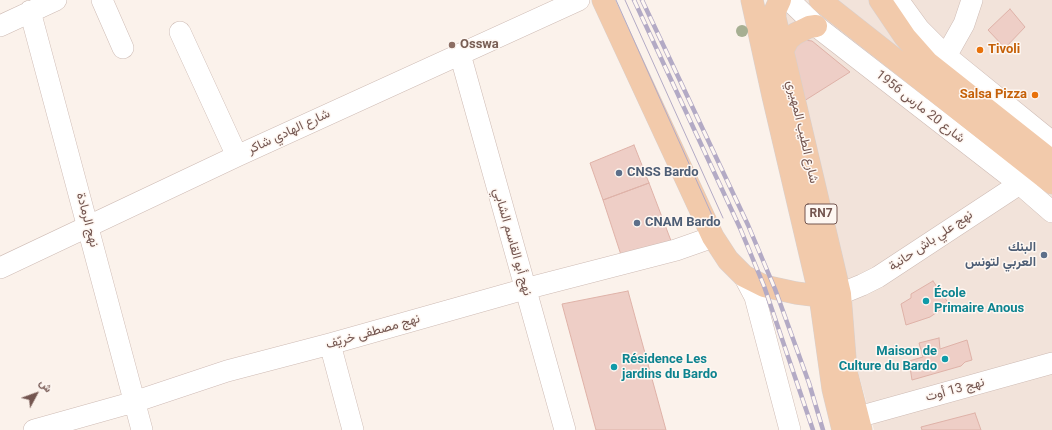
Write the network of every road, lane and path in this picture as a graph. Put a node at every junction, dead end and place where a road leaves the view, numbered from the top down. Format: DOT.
graph roads {
  1 [pos="56,0"];
  2 [pos="102,0"];
  3 [pos="579,0"];
  4 [pos="603,0"];
  5 [pos="752,0"];
  6 [pos="780,0"];
  7 [pos="789,0"];
  8 [pos="820,0"];
  9 [pos="880,0"];
  10 [pos="898,0"];
  11 [pos="972,0"];
  12 [pos="30,11"];
  13 [pos="0,26"];
  14 [pos="816,26"];
  15 [pos="180,32"];
  16 [pos="123,48"];
  17 [pos="782,52"];
  18 [pos="460,54"];
  19 [pos="946,56"];
  20 [pos="1052,142"];
  21 [pos="237,156"];
  22 [pos="1043,167"];
  23 [pos="1021,185"];
  24 [pos="1052,212"];
  25 [pos="89,227"];
  26 [pos="713,237"];
  27 [pos="0,268"];
  28 [pos="744,276"];
  29 [pos="525,289"];
  30 [pos="830,295"];
  31 [pos="330,344"];
  32 [pos="1052,363"];
  33 [pos="134,402"];
  34 [pos="854,426"];
  35 [pos="34,430"];
  36 [pos="142,430"];
  37 [pos="353,430"];
  38 [pos="565,430"];
  39 [pos="790,430"];
  1 -- 12 [label="street"];
  2 -- 16 [label="street"];
  3 -- 18 [label="street, شارع الهادي شاكر"];
  4 -- 26 [label="main road"];
  5 -- 30 [label="main road, شارع الطيب المهيري / RN7"];
  6 -- 17 [label="main road, شارع الطيب المهيري / RN7"];
  7 -- 14 [label="street, شارع 20 مارس 1956"];
  8 -- 22 [label="main road, شارع 20 مارس 1956"];
  9 -- 22 [label="main road"];
  10 -- 19 [label="street"];
  11 -- 19 [label="street"];
  12 -- 13 [label="street"];
  12 -- 25 [label="street, نهج الرمادة"];
  14 -- 17 [label="main road"];
  14 -- 23 [label="street, شارع 20 مارس 1956"];
  15 -- 21 [label="street"];
  17 -- 30 [label="main road, شارع الطيب المهيري / RN7"];
  18 -- 21 [label="street, شارع الهادي شاكر"];
  18 -- 29 [label="street, نهج أبو القاسم الشابي"];
  19 -- 20 [label="street"];
  21 -- 25 [label="street, شارع الهادي شاكر"];
  22 -- 23 [label="street, نهج علي باش حانبة"];
  23 -- 24 [label="street, شارع 20 مارس 1956"];
  23 -- 30 [label="street, نهج علي باش حانبة"];
  25 -- 27 [label="street, شارع الهادي شاكر"];
  25 -- 33 [label="street, نهج الرمادة"];
  26 -- 28 [label="main road"];
  26 -- 29 [label="street, نهج مصطفى خريّف"];
  28 -- 30 [label="main road"];
  28 -- 39 [label="street"];
  29 -- 31 [label="street, نهج مصطفى خريّف"];
  29 -- 38 [label="street, نهج أبو القاسم الشابي"];
  30 -- 34 [label="main road, شارع الطيب المهيري / RN7"];
  31 -- 33 [label="street, نهج مصطفى خريّف"];
  31 -- 37 [label="street"];
  32 -- 34 [label="street, نهج 13 أوت"];
  33 -- 35 [label="street, نهج مصطفى خريّف"];
  33 -- 36 [label="street, نهج الرمادة"];
}
